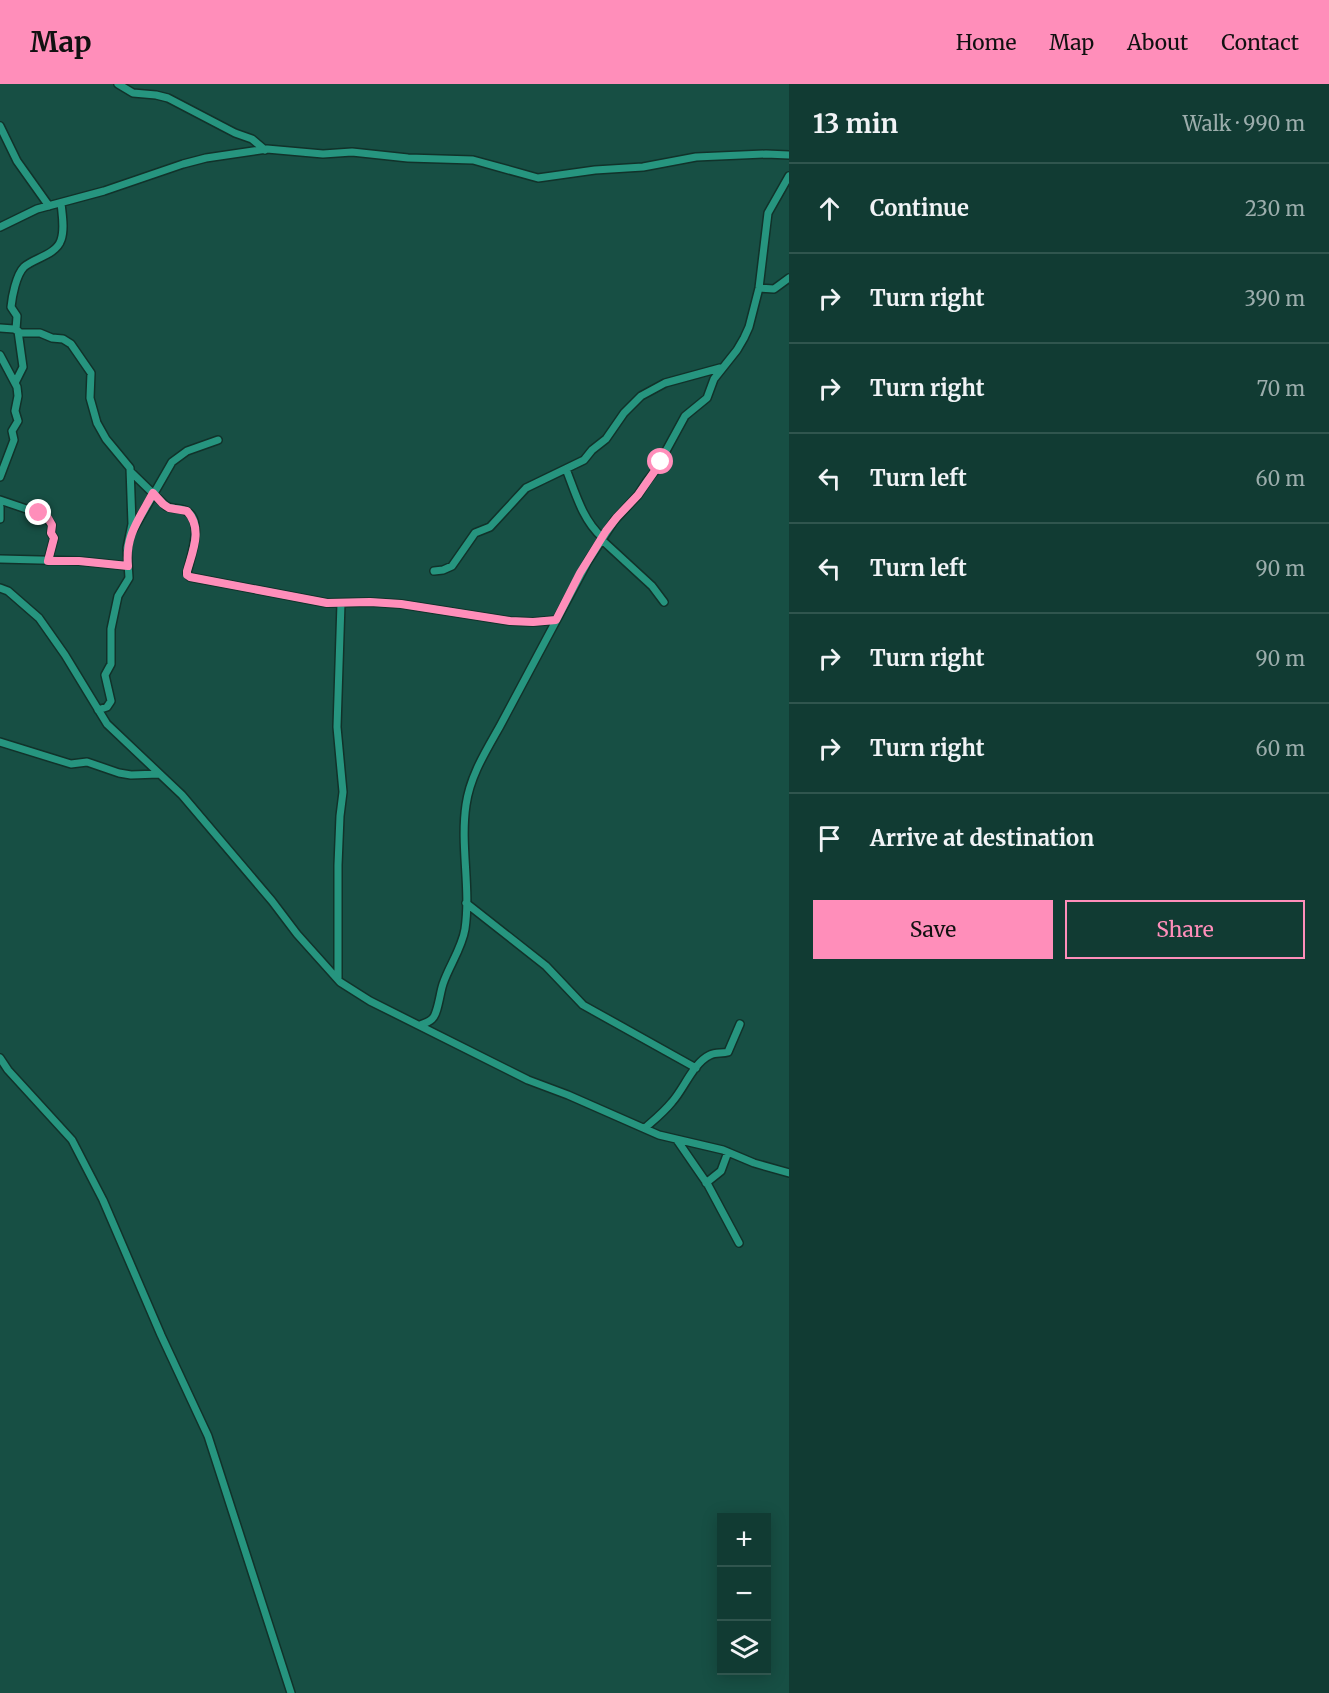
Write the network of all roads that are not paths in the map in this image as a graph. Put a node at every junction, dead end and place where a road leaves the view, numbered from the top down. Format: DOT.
graph roads {
  1 [pos="123,85"];
  2 [pos="0,126"];
  3 [pos="265,150"];
  4 [pos="789,155"];
  5 [pos="789,176"];
  6 [pos="61,202"];
  7 [pos="49,206"];
  8 [pos="0,227"];
  9 [pos="789,279"];
  10 [pos="759,288"];
  11 [pos="0,328"];
  12 [pos="17,331"];
  13 [pos="0,355"];
  14 [pos="720,368"];
  15 [pos="15,383"];
  16 [pos="218,440"];
  17 [pos="566,469"];
  18 [pos="131,472"];
  19 [pos="0,477"];
  20 [pos="153,493"];
  21 [pos="0,500"];
  22 [pos="0,507"];
  23 [pos="0,519"];
  24 [pos="130,534"];
  25 [pos="602,539"];
  26 [pos="0,559"];
  27 [pos="48,561"];
  28 [pos="128,566"];
  29 [pos="434,571"];
  30 [pos="0,588"];
  31 [pos="664,602"];
  32 [pos="341,603"];
  33 [pos="556,620"];
  34 [pos="98,710"];
  35 [pos="0,742"];
  36 [pos="159,774"];
  37 [pos="466,903"];
  38 [pos="338,979"];
  39 [pos="740,1024"];
  40 [pos="420,1025"];
  41 [pos="0,1058"];
  42 [pos="696,1068"];
  43 [pos="645,1128"];
  44 [pos="677,1140"];
  45 [pos="728,1152"];
  46 [pos="789,1173"];
  47 [pos="706,1183"];
  48 [pos="739,1243"];
  49 [pos="291,1693"];
  1 -- 3 [label="street"];
  2 -- 7 [label="street"];
  3 -- 4 [label="street"];
  3 -- 6 [label="street"];
  5 -- 10 [label="street"];
  6 -- 7 [label="street"];
  6 -- 12 [label="street"];
  7 -- 8 [label="street"];
  9 -- 10 [label="street"];
  10 -- 14 [label="street"];
  11 -- 12 [label="street"];
  12 -- 15 [label="street"];
  12 -- 18 [label="street"];
  13 -- 15 [label="street"];
  14 -- 17 [label="street"];
  14 -- 25 [label="street"];
  15 -- 19 [label="street"];
  16 -- 20 [label="street"];
  17 -- 25 [label="street"];
  17 -- 29 [label="street"];
  18 -- 20 [label="street"];
  18 -- 24 [label="street"];
  20 -- 24 [label="street"];
  20 -- 32 [label="street"];
  21 -- 27 [label="street"];
  22 -- 23 [label="street"];
  24 -- 28 [label="street"];
  25 -- 31 [label="street"];
  25 -- 33 [label="street"];
  26 -- 27 [label="street"];
  27 -- 28 [label="street"];
  28 -- 34 [label="street"];
  30 -- 34 [label="street"];
  32 -- 33 [label="street"];
  32 -- 38 [label="street"];
  33 -- 37 [label="street"];
  34 -- 36 [label="street"];
  35 -- 36 [label="street"];
  36 -- 38 [label="street"];
  37 -- 40 [label="street"];
  37 -- 42 [label="street"];
  38 -- 40 [label="street"];
  39 -- 42 [label="street"];
  40 -- 43 [label="street"];
  41 -- 49 [label="street"];
  42 -- 43 [label="street"];
  43 -- 44 [label="street"];
  44 -- 45 [label="street"];
  44 -- 47 [label="street"];
  45 -- 46 [label="street"];
  45 -- 47 [label="street"];
  47 -- 48 [label="street"];
}
